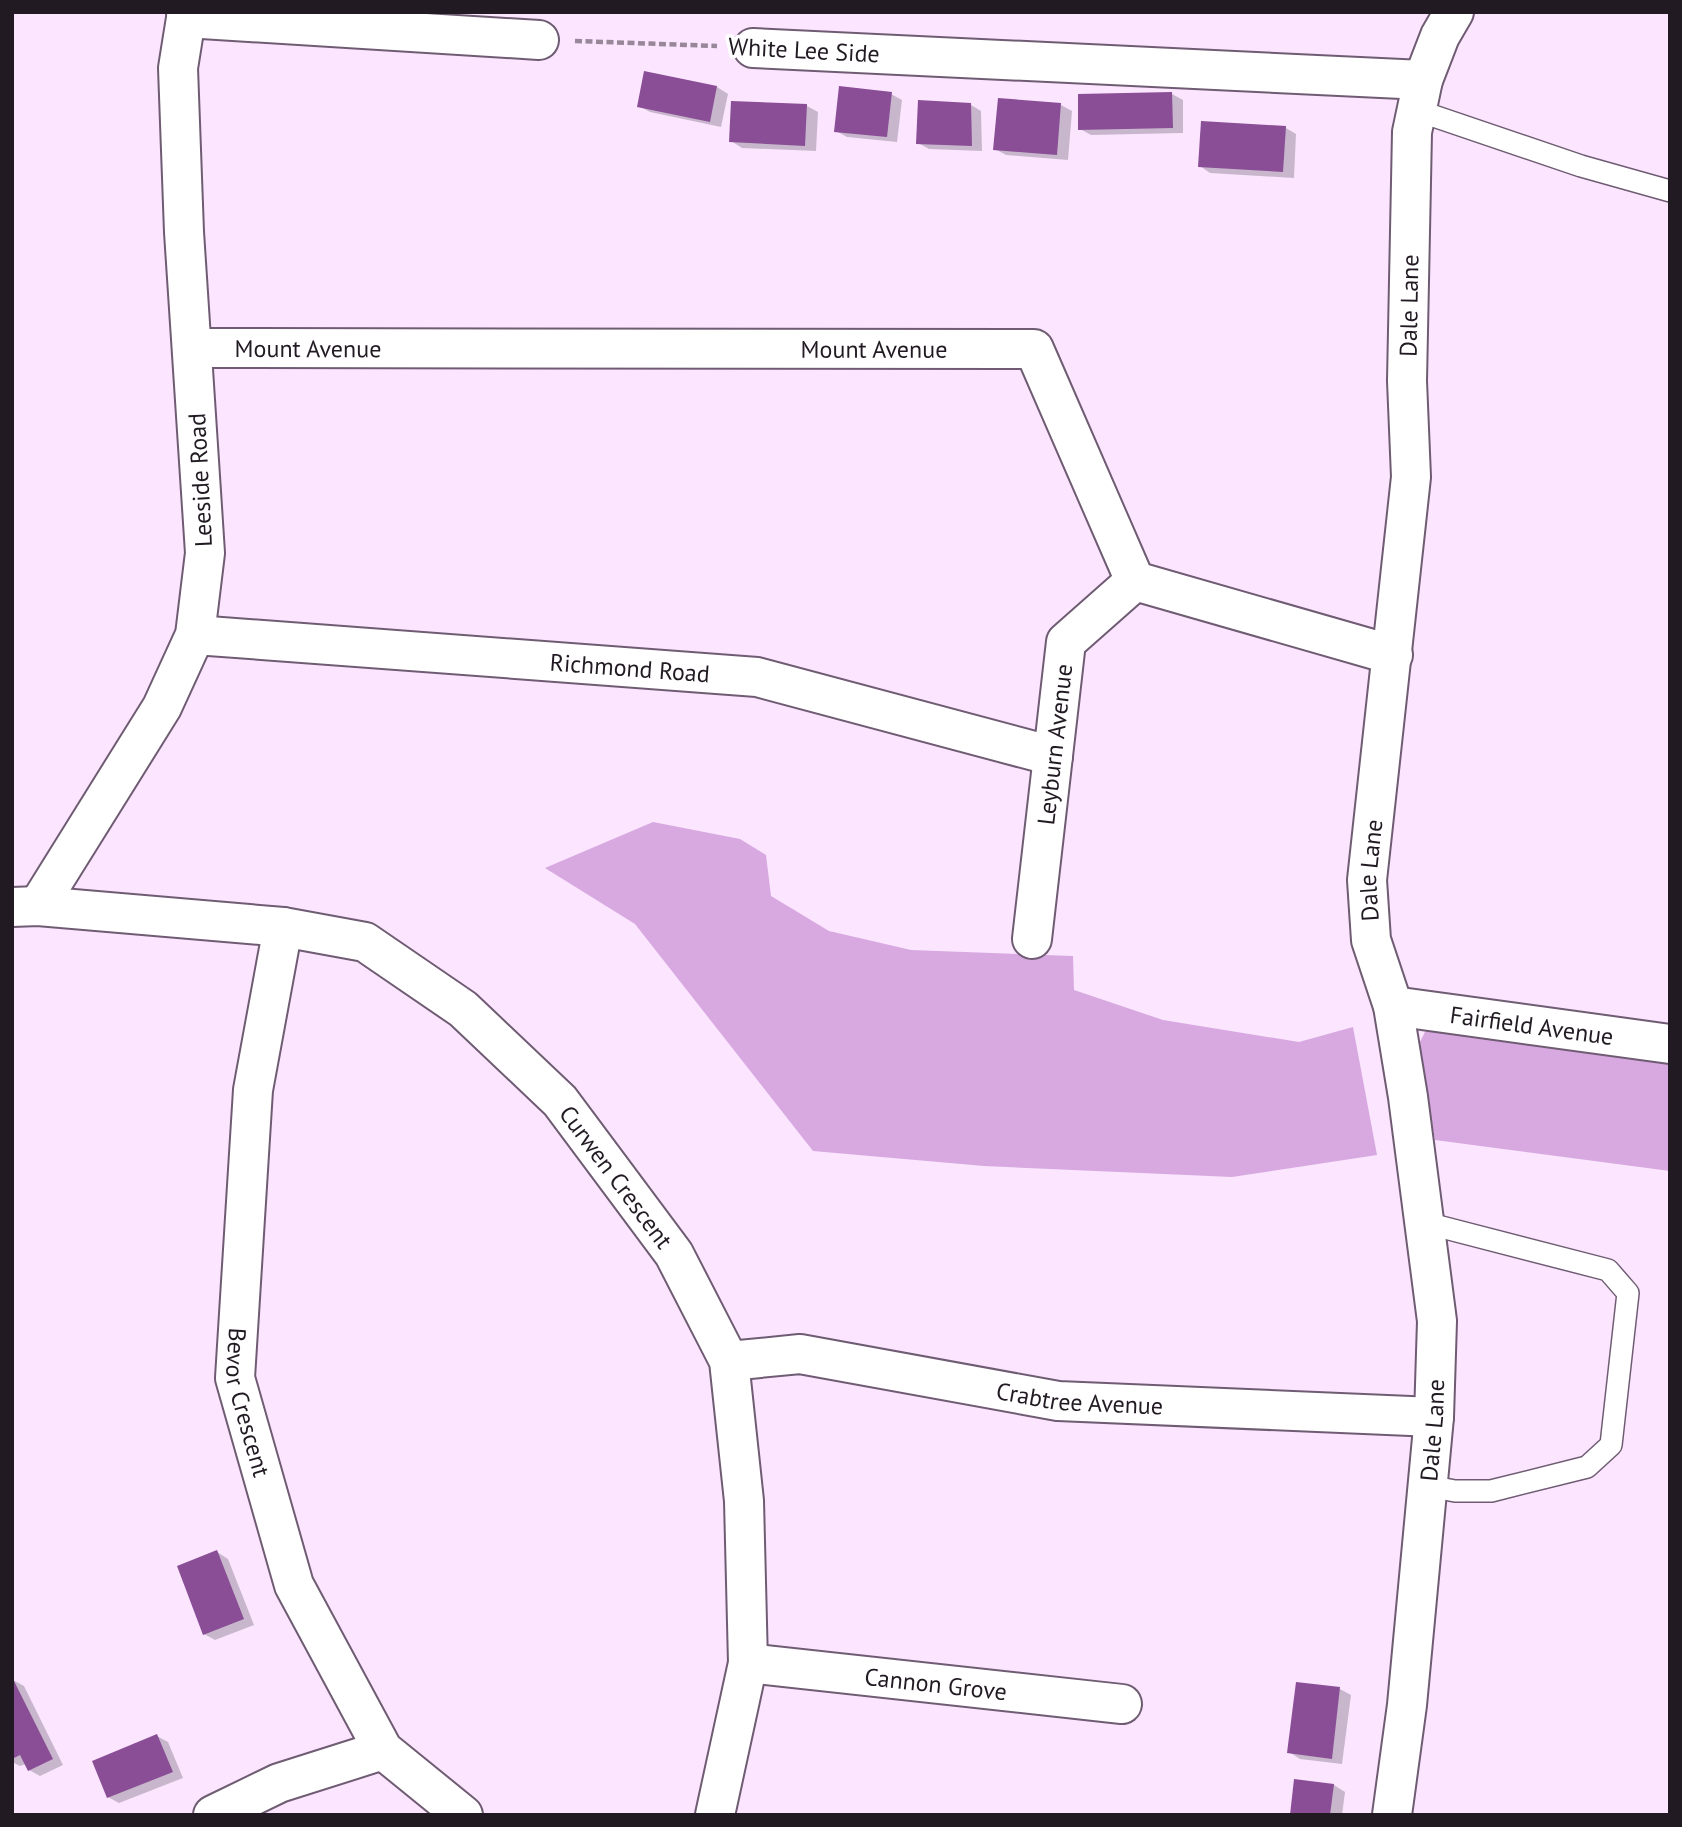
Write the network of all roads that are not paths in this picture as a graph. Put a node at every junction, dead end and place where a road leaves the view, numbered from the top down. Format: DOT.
graph roads {
  1 [pos="1454,12"];
  2 [pos="186,15"];
  3 [pos="539,40"];
  4 [pos="753,47"];
  5 [pos="1420,95"];
  6 [pos="1670,191"];
  7 [pos="192,348"];
  8 [pos="1135,582"];
  9 [pos="195,635"];
  10 [pos="1393,655"];
  11 [pos="1053,756"];
  12 [pos="25,906"];
  13 [pos="284,927"];
  14 [pos="1032,939"];
  15 [pos="1393,1006"];
  16 [pos="1670,1044"];
  17 [pos="1426,1223"];
  18 [pos="729,1361"];
  19 [pos="1434,1418"];
  20 [pos="1428,1486"];
  21 [pos="748,1663"];
  22 [pos="1122,1704"];
  23 [pos="383,1750"];
  24 [pos="213,1815"];
  25 [pos="463,1815"];
  26 [pos="715,1815"];
  27 [pos="1392,1815"];
  1 -- 5 [label="street, Dale Lane"];
  2 -- 3 [label="street"];
  2 -- 7 [label="street, Leeside Road"];
  4 -- 5 [label="street, White Lee Side"];
  5 -- 6 [label="lane"];
  5 -- 10 [label="street, Dale Lane"];
  7 -- 8 [label="street, Mount Avenue"];
  7 -- 9 [label="street, Leeside Road"];
  8 -- 10 [label="street"];
  8 -- 11 [label="street, Leyburn Avenue"];
  9 -- 11 [label="street, Richmond Road"];
  9 -- 12 [label="street, Leeside Road"];
  10 -- 15 [label="street, Dale Lane"];
  11 -- 14 [label="street, Leyburn Avenue"];
  12 -- 13 [label="street, Curwen Crescent"];
  13 -- 18 [label="street, Curwen Crescent"];
  13 -- 23 [label="street, Bevor Crescent"];
  15 -- 16 [label="street, Fairfield Avenue"];
  15 -- 17 [label="street, Dale Lane"];
  17 -- 19 [label="street, Dale Lane"];
  17 -- 20 [label="lane"];
  18 -- 19 [label="street, Crabtree Avenue"];
  18 -- 21 [label="street, Curwen Crescent"];
  19 -- 20 [label="street, Dale Lane"];
  20 -- 27 [label="street, Dale Lane"];
  21 -- 22 [label="street, Cannon Grove"];
  21 -- 26 [label="street, Curwen Crescent"];
  23 -- 24 [label="street"];
  23 -- 25 [label="street, Bevor Crescent"];
}
